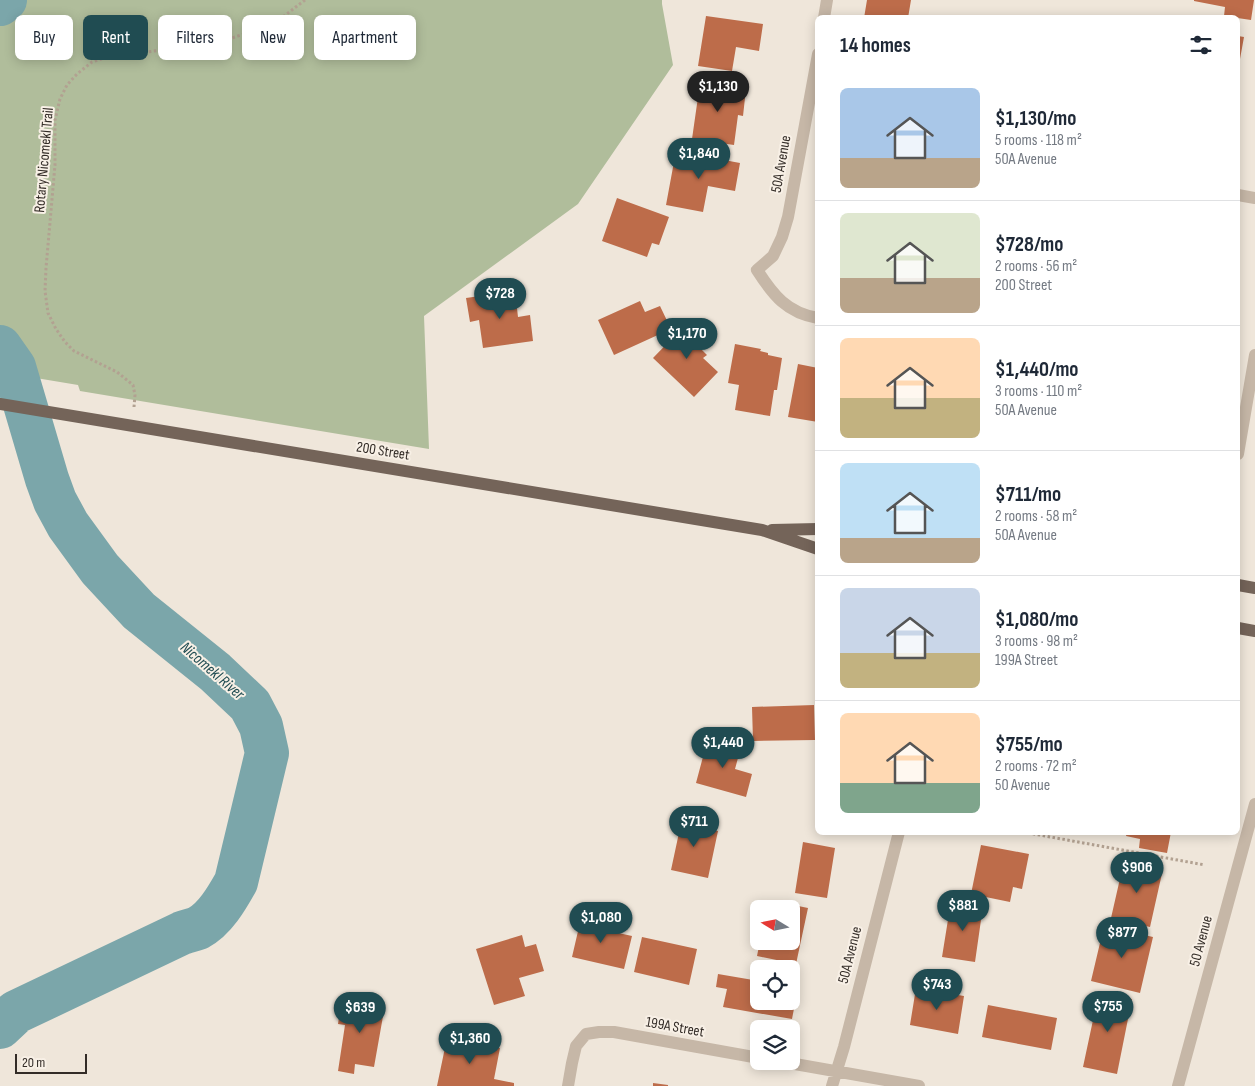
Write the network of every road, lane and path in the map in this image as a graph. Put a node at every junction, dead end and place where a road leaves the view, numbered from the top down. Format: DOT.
graph roads {
  1 [pos="305,0"];
  2 [pos="827,0"];
  3 [pos="824,15"];
  4 [pos="815,88"];
  5 [pos="812,121"];
  6 [pos="1240,195"];
  7 [pos="1255,198"];
  8 [pos="815,318"];
  9 [pos="1255,355"];
  10 [pos="1243,387"];
  11 [pos="135,395"];
  12 [pos="0,404"];
  13 [pos="1240,427"];
  14 [pos="815,529"];
  15 [pos="762,530"];
  16 [pos="815,548"];
  17 [pos="1240,585"];
  18 [pos="1255,588"];
  19 [pos="1240,628"];
  20 [pos="1255,631"];
  21 [pos="1255,804"];
  22 [pos="898,835"];
  23 [pos="1040,835"];
  24 [pos="1205,865"];
  25 [pos="750,1056"];
  26 [pos="800,1065"];
  27 [pos="836,1072"];
  28 [pos="568,1086"];
  29 [pos="832,1086"];
  30 [pos="919,1086"];
  31 [pos="1178,1086"];
  1 -- 11 [label="path, Rotary Nicomekl Trail"];
  2 -- 3 [label="street"];
  4 -- 5 [label="street, 50A Avenue"];
  5 -- 8 [label="street, 50A Avenue"];
  6 -- 7 [label="street"];
  9 -- 10 [label="street"];
  10 -- 13 [label="street"];
  12 -- 15 [label="main road, 200 Street"];
  14 -- 15 [label="main road, 200 Street"];
  15 -- 16 [label="main road, 200 Street"];
  17 -- 18 [label="main road"];
  19 -- 20 [label="main road"];
  21 -- 31 [label="street, 50 Avenue"];
  22 -- 27 [label="street, 50A Avenue"];
  23 -- 24 [label="path"];
  25 -- 28 [label="street, 199A Street"];
  26 -- 27 [label="street"];
  27 -- 29 [label="street, 50A Avenue"];
  27 -- 30 [label="street"];
}
